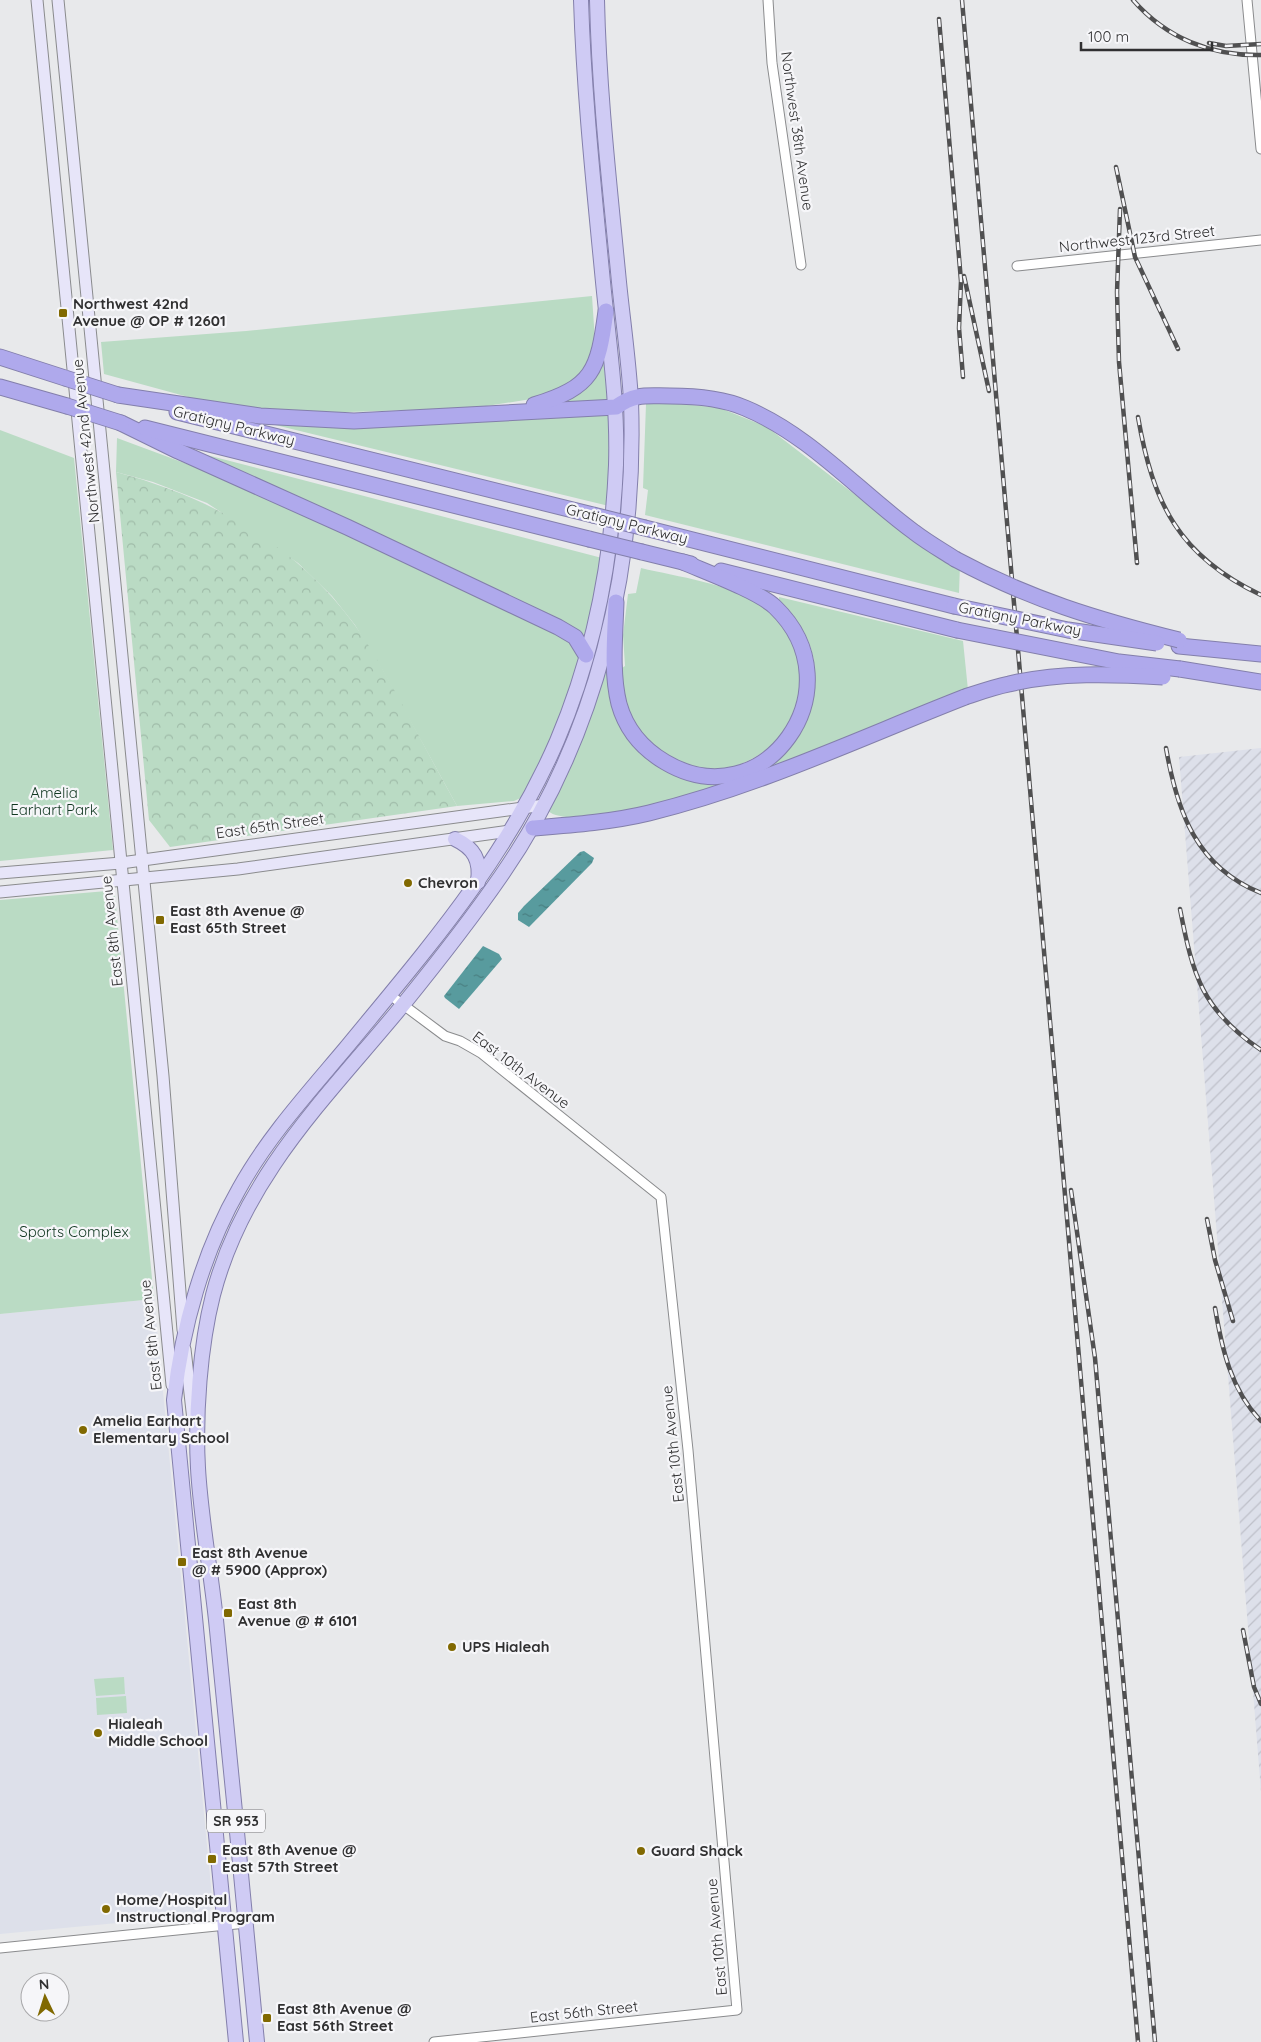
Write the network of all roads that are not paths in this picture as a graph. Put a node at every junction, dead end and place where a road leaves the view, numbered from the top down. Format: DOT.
graph roads {
  1 [pos="36,0"];
  2 [pos="58,0"];
  3 [pos="581,0"];
  4 [pos="597,0"];
  5 [pos="768,0"];
  6 [pos="1247,0"];
  7 [pos="61,25"];
  8 [pos="39,27"];
  9 [pos="1261,149"];
  10 [pos="81,231"];
  11 [pos="60,234"];
  12 [pos="1261,240"];
  13 [pos="801,265"];
  14 [pos="1017,266"];
  15 [pos="606,312"];
  16 [pos="0,357"];
  17 [pos="0,387"];
  18 [pos="118,395"];
  19 [pos="631,397"];
  20 [pos="616,406"];
  21 [pos="512,412"];
  22 [pos="121,423"];
  23 [pos="683,562"];
  24 [pos="616,602"];
  25 [pos="1179,643"];
  26 [pos="1261,654"];
  27 [pos="586,655"];
  28 [pos="1180,674"];
  29 [pos="1254,681"];
  30 [pos="544,806"];
  31 [pos="524,808"];
  32 [pos="533,828"];
  33 [pos="510,831"];
  34 [pos="455,839"];
  35 [pos="142,860"];
  36 [pos="121,863"];
  37 [pos="0,873"];
  38 [pos="144,878"];
  39 [pos="123,880"];
  40 [pos="478,884"];
  41 [pos="0,892"];
  42 [pos="390,995"];
  43 [pos="403,1005"];
  44 [pos="163,1076"];
  45 [pos="142,1078"];
  46 [pos="184,1340"];
  47 [pos="174,1400"];
  48 [pos="198,1466"];
  49 [pos="205,1525"];
  50 [pos="186,1526"];
  51 [pos="226,1720"];
  52 [pos="205,1722"];
  53 [pos="246,1923"];
  54 [pos="225,1925"];
  55 [pos="0,1948"];
  56 [pos="738,2010"];
  57 [pos="236,2042"];
  58 [pos="257,2042"];
  59 [pos="434,2042"];
  1 -- 8 [label="main road, Northwest 42nd Avenue / SR 953"];
  2 -- 7 [label="main road, Northwest 42nd Avenue / SR 953"];
  3 -- 15 [label="main road"];
  4 -- 19 [label="main road"];
  5 -- 13 [label="street, Northwest 38th Avenue"];
  6 -- 9 [label="street"];
  7 -- 8 [label="main road"];
  7 -- 10 [label="main road, Northwest 42nd Avenue / SR 953"];
  8 -- 11 [label="main road, Northwest 42nd Avenue / SR 953"];
  10 -- 11 [label="main road"];
  10 -- 35 [label="main road, Northwest 42nd Avenue / SR 953"];
  11 -- 36 [label="main road, Northwest 42nd Avenue / SR 953"];
  12 -- 14 [label="street, Northwest 123rd Street"];
  15 -- 20 [label="main road"];
  15 -- 21 [label="highway"];
  16 -- 18 [label="highway, Gratigny Parkway, bridge"];
  17 -- 22 [label="highway, Gratigny Parkway, bridge"];
  18 -- 21 [label="highway"];
  18 -- 25 [label="highway, Gratigny Parkway, bridge"];
  19 -- 20 [label="highway"];
  19 -- 24 [label="main road"];
  19 -- 25 [label="highway, bridge"];
  20 -- 21 [label="highway"];
  20 -- 27 [label="main road"];
  22 -- 23 [label="highway, Gratigny Parkway, bridge"];
  22 -- 27 [label="highway"];
  23 -- 24 [label="highway"];
  23 -- 28 [label="highway, Gratigny Parkway, bridge"];
  24 -- 30 [label="main road"];
  25 -- 26 [label="highway"];
  27 -- 31 [label="main road"];
  28 -- 29 [label="highway, Gratigny Parkway"];
  28 -- 32 [label="highway, bridge"];
  30 -- 31 [label="main road, East 65th Street"];
  30 -- 32 [label="main road"];
  31 -- 33 [label="main road"];
  31 -- 35 [label="main road, East 65th Street"];
  32 -- 33 [label="main road"];
  32 -- 43 [label="main road"];
  33 -- 34 [label="main road"];
  33 -- 40 [label="main road"];
  34 -- 38 [label="main road"];
  34 -- 40 [label="main road"];
  35 -- 36 [label="main road, East 65th Street"];
  35 -- 38 [label="main road, Northwest 42nd Avenue / SR 953"];
  36 -- 37 [label="main road, East 65th Street"];
  36 -- 39 [label="main road, East 8th Avenue / SR 953"];
  38 -- 39 [label="main road"];
  38 -- 44 [label="main road, SR 953"];
  39 -- 41 [label="main road"];
  39 -- 45 [label="main road, East 8th Avenue / SR 953"];
  40 -- 42 [label="main road"];
  42 -- 43 [label="street, East 10th Avenue"];
  42 -- 46 [label="main road"];
  43 -- 48 [label="main road"];
  43 -- 56 [label="street, East 10th Avenue"];
  44 -- 45 [label="main road"];
  44 -- 46 [label="main road, SR 953"];
  45 -- 47 [label="main road, East 8th Avenue / SR 953"];
  46 -- 47 [label="main road"];
  46 -- 48 [label="main road, SR 953"];
  47 -- 50 [label="main road, East 8th Avenue / SR 953"];
  48 -- 49 [label="main road, SR 953"];
  49 -- 50 [label="main road"];
  49 -- 51 [label="main road, SR 953"];
  50 -- 52 [label="main road, East 8th Avenue / SR 953"];
  51 -- 52 [label="main road"];
  51 -- 53 [label="main road, SR 953"];
  52 -- 54 [label="main road, East 8th Avenue / SR 953"];
  53 -- 54 [label="street"];
  53 -- 58 [label="main road, SR 953"];
  54 -- 55 [label="street"];
  54 -- 57 [label="main road, East 8th Avenue / SR 953"];
  56 -- 59 [label="street, East 56th Street"];
}
